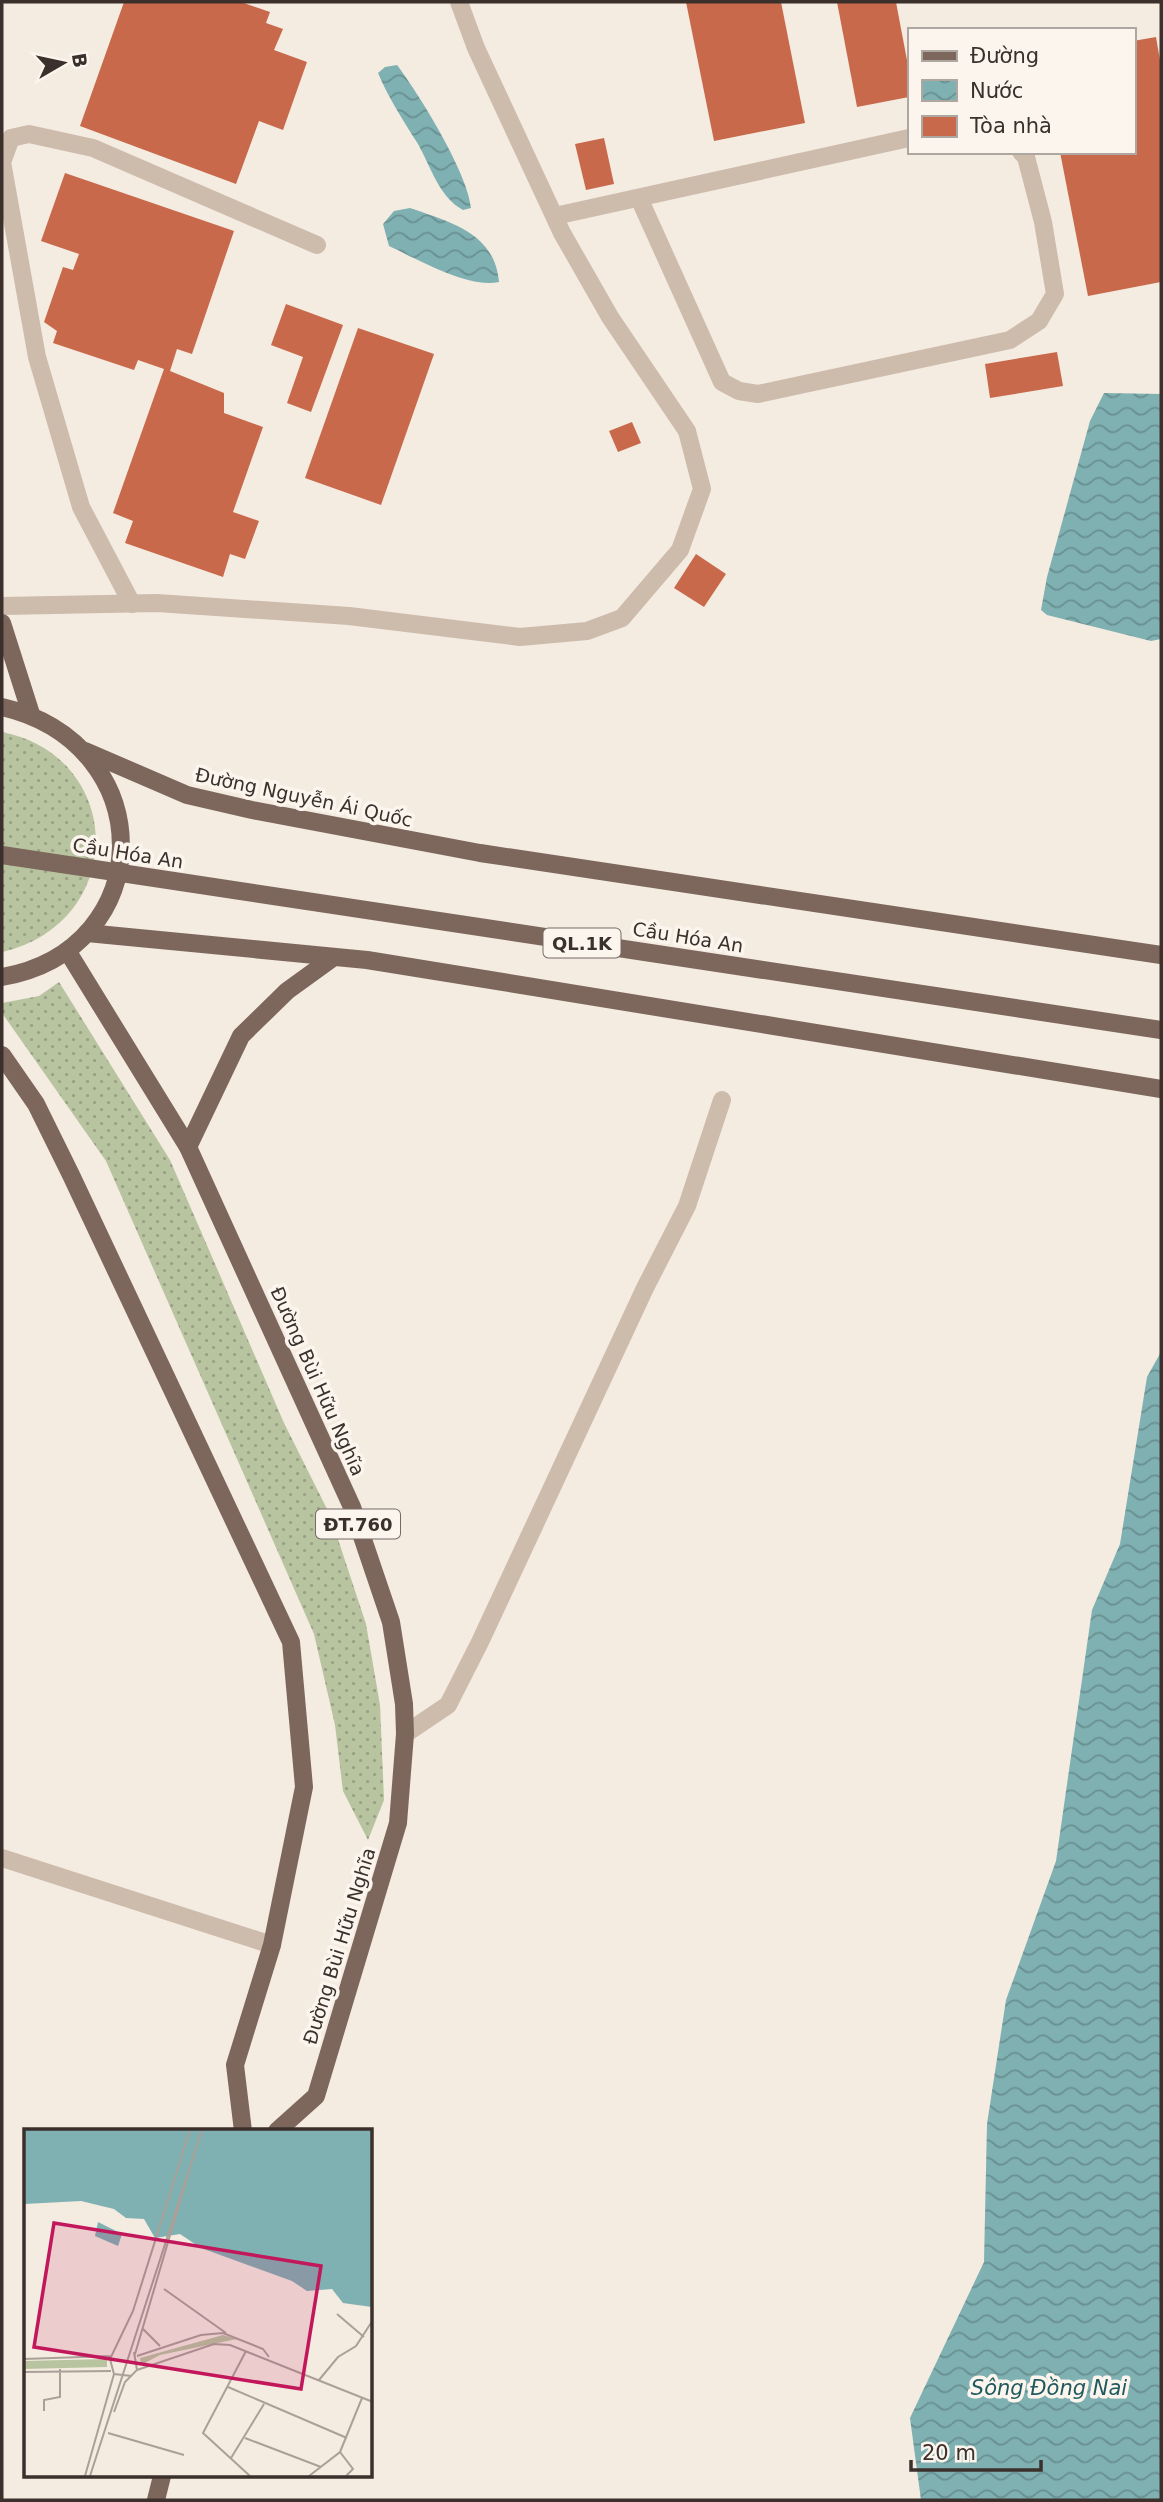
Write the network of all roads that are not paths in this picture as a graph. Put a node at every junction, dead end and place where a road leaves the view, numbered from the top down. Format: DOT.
graph roads {
  1 [pos="458,2"];
  2 [pos="908,138"];
  3 [pos="1023,154"];
  4 [pos="639,198"];
  5 [pos="555,216"];
  6 [pos="317,245"];
  7 [pos="132,604"];
  8 [pos="2,606"];
  9 [pos="2,623"];
  10 [pos="2,707"];
  11 [pos="31,714"];
  12 [pos="85,751"];
  13 [pos="2,855"];
  14 [pos="87,933"];
  15 [pos="68,952"];
  16 [pos="1161,955"];
  17 [pos="334,957"];
  18 [pos="2,977"];
  19 [pos="1161,1030"];
  20 [pos="2,1055"];
  21 [pos="1161,1089"];
  22 [pos="722,1100"];
  23 [pos="188,1147"];
  24 [pos="405,1734"];
  25 [pos="2,1858"];
  26 [pos="272,1945"];
  27 [pos="243,2129"];
  28 [pos="279,2129"];
  29 [pos="162,2478"];
  30 [pos="156,2500"];
  1 -- 5 [label="street"];
  2 -- 4 [label="street"];
  3 -- 4 [label="street"];
  4 -- 5 [label="street"];
  5 -- 7 [label="street"];
  6 -- 7 [label="street"];
  7 -- 8 [label="street"];
  9 -- 11 [label="main road"];
  10 -- 11 [label="main road"];
  11 -- 12 [label="main road"];
  12 -- 14 [label="main road"];
  12 -- 16 [label="main road, Đường Nguyễn Ái Quốc"];
  13 -- 19 [label="main road, Cầu Hóa An / QL.1K, bridge"];
  14 -- 15 [label="main road"];
  14 -- 17 [label="main road"];
  15 -- 18 [label="main road"];
  15 -- 23 [label="main road, Đường Bùi Hữu Nghĩa / ĐT.760"];
  17 -- 21 [label="main road"];
  17 -- 23 [label="main road"];
  20 -- 26 [label="main road"];
  22 -- 24 [label="street"];
  23 -- 24 [label="main road, Đường Bùi Hữu Nghĩa / ĐT.760"];
  24 -- 28 [label="main road, Đường Bùi Hữu Nghĩa / ĐT.760"];
  25 -- 26 [label="street"];
  26 -- 27 [label="main road"];
  29 -- 30 [label="main road"];
}
